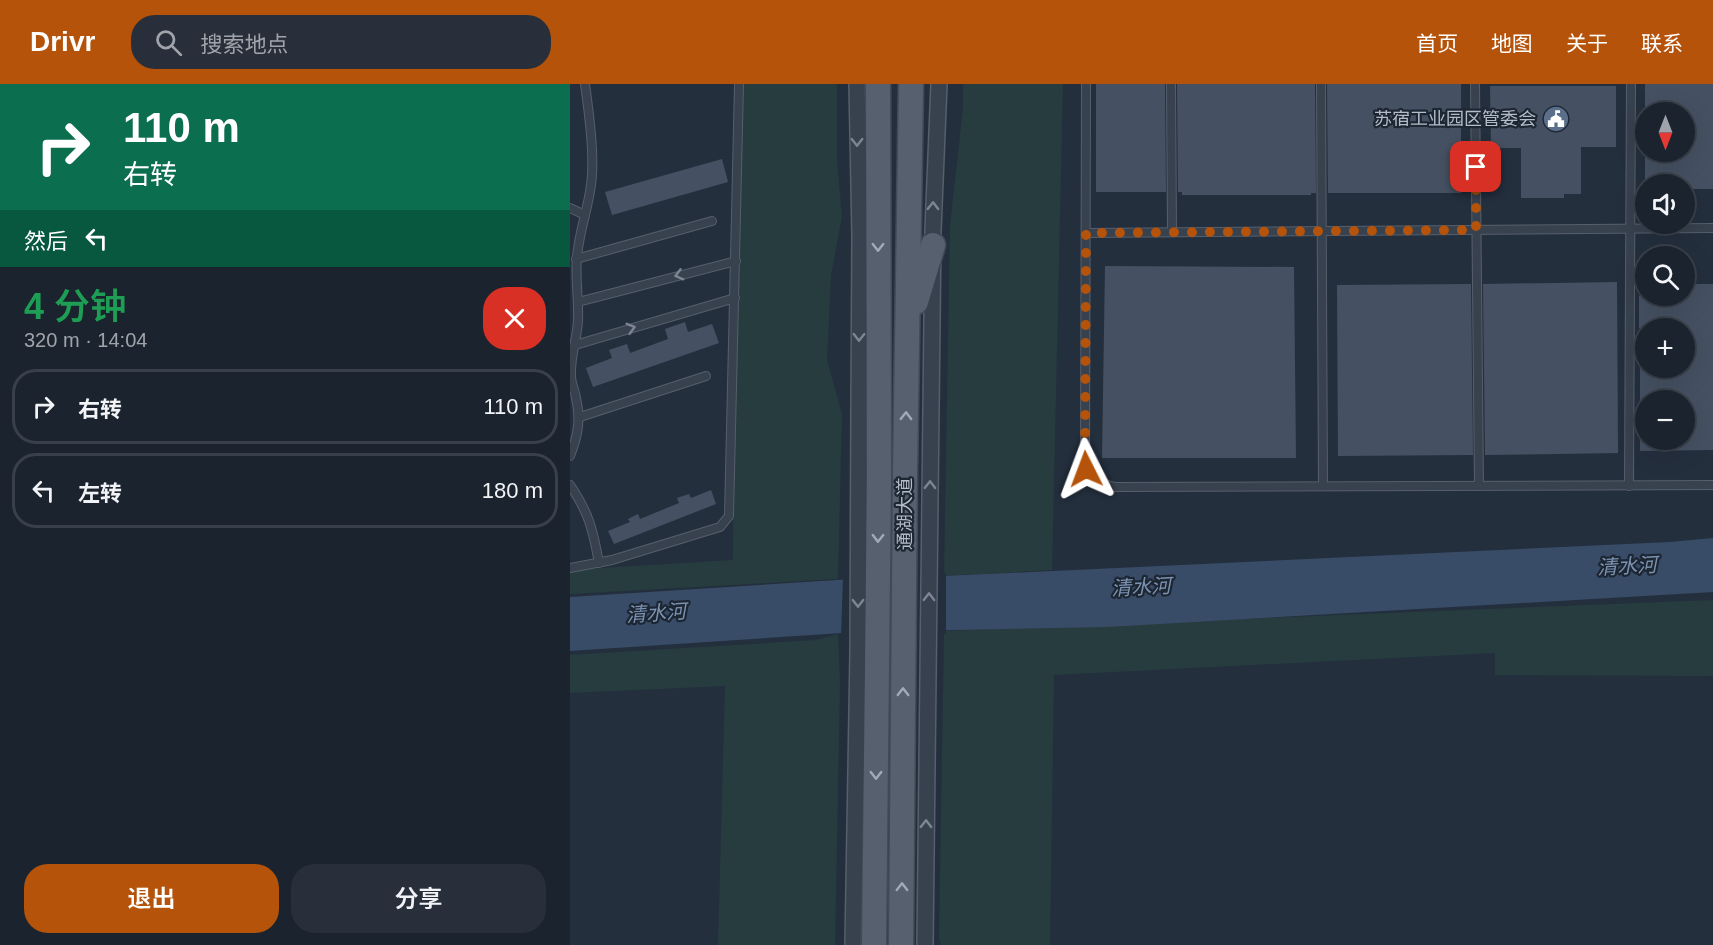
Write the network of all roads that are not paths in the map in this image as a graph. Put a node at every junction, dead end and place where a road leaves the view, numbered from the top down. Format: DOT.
graph roads {
  1 [pos="585,84"];
  2 [pos="739,84"];
  3 [pos="857,84"];
  4 [pos="865,84"];
  5 [pos="878,84"];
  6 [pos="911,84"];
  7 [pos="939,84"];
  8 [pos="1086,84"];
  9 [pos="1170,84"];
  10 [pos="1321,84"];
  11 [pos="1475,84"];
  12 [pos="1631,84"];
  13 [pos="878,130"];
  14 [pos="570,208"];
  15 [pos="585,215"];
  16 [pos="712,220"];
  17 [pos="1713,228"];
  18 [pos="1630,229"];
  19 [pos="1476,230"];
  20 [pos="1322,231"];
  21 [pos="1173,232"];
  22 [pos="1086,233"];
  23 [pos="933,245"];
  24 [pos="576,259"];
  25 [pos="736,261"];
  26 [pos="735,298"];
  27 [pos="578,302"];
  28 [pos="907,330"];
  29 [pos="575,345"];
  30 [pos="706,376"];
  31 [pos="580,417"];
  32 [pos="570,456"];
  33 [pos="868,480"];
  34 [pos="570,485"];
  35 [pos="1713,485"];
  36 [pos="1323,486"];
  37 [pos="1479,486"];
  38 [pos="1629,486"];
  39 [pos="599,563"];
  40 [pos="570,568"];
  41 [pos="867,654"];
  42 [pos="853,945"];
  43 [pos="874,945"];
  44 [pos="901,945"];
  45 [pos="925,945"];
  1 -- 15 [label="lane"];
  2 -- 25 [label="lane"];
  3 -- 33 [label="street, one-way"];
  4 -- 13 [label="main road"];
  5 -- 13 [label="main road, 通湖大道"];
  6 -- 28 [label="main road, 通湖大道"];
  23 -- 7 [label="street, one-way"];
  8 -- 22 [label="lane"];
  9 -- 21 [label="lane"];
  10 -- 20 [label="lane"];
  11 -- 19 [label="lane"];
  12 -- 18 [label="lane"];
  13 -- 33 [label="main road, 通湖大道, one-way"];
  14 -- 15 [label="lane"];
  15 -- 24 [label="lane"];
  16 -- 24 [label="lane"];
  17 -- 18 [label="lane"];
  18 -- 19 [label="lane"];
  18 -- 38 [label="lane"];
  19 -- 20 [label="lane"];
  19 -- 37 [label="lane"];
  20 -- 21 [label="lane"];
  20 -- 36 [label="lane"];
  21 -- 22 [label="lane"];
  22 -- 36 [label="lane"];
  23 -- 28 [label="main road"];
  45 -- 23 [label="street, one-way"];
  24 -- 27 [label="lane"];
  25 -- 26 [label="lane"];
  25 -- 27 [label="lane, one-way"];
  29 -- 26 [label="lane, one-way"];
  26 -- 39 [label="lane"];
  27 -- 29 [label="lane"];
  44 -- 28 [label="main road, 通湖大道, one-way"];
  29 -- 31 [label="lane"];
  30 -- 31 [label="lane"];
  31 -- 32 [label="lane"];
  33 -- 41 [label="main road, 通湖大道, one-way"];
  34 -- 39 [label="lane"];
  35 -- 38 [label="lane"];
  36 -- 37 [label="lane"];
  37 -- 38 [label="lane"];
  39 -- 40 [label="lane"];
  41 -- 42 [label="street"];
  41 -- 43 [label="main road, 通湖大道, one-way"];
}
